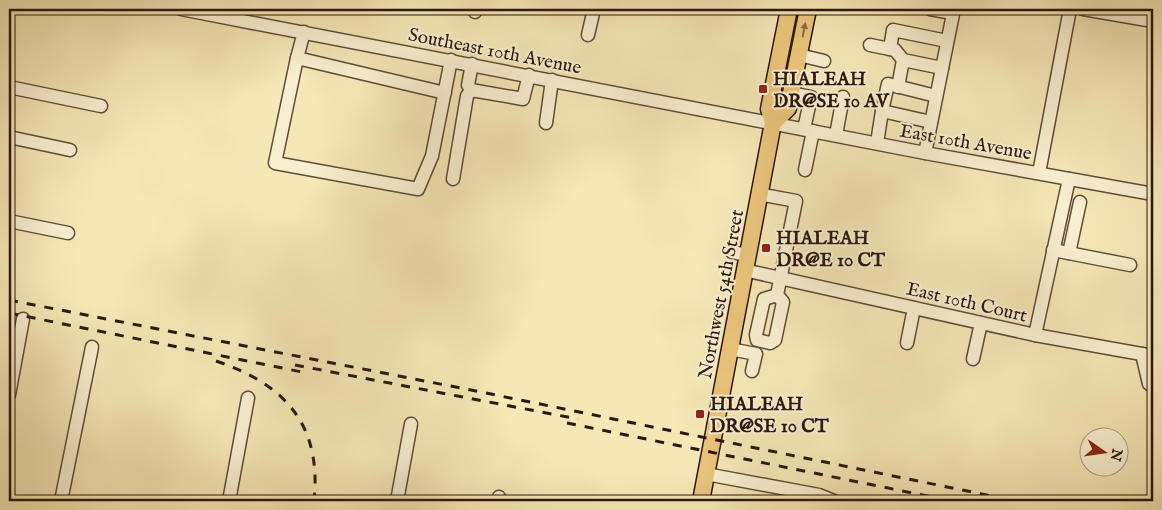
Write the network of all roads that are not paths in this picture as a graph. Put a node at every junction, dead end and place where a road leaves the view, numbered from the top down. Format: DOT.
graph roads {
  1 [pos="181,9"];
  2 [pos="594,9"];
  3 [pos="789,9"];
  4 [pos="808,9"];
  5 [pos="930,9"];
  6 [pos="1070,9"];
  7 [pos="1083,9"];
  8 [pos="953,11"];
  9 [pos="1153,21"];
  10 [pos="304,32"];
  11 [pos="588,35"];
  12 [pos="947,41"];
  13 [pos="870,45"];
  14 [pos="890,49"];
  15 [pos="799,55"];
  16 [pos="297,58"];
  17 [pos="451,60"];
  18 [pos="902,60"];
  19 [pos="824,61"];
  20 [pos="472,64"];
  21 [pos="942,68"];
  22 [pos="529,75"];
  23 [pos="552,80"];
  24 [pos="9,87"];
  25 [pos="898,87"];
  26 [pos="471,90"];
  27 [pos="445,93"];
  28 [pos="791,93"];
  29 [pos="936,96"];
  30 [pos="843,98"];
  31 [pos="101,106"];
  32 [pos="882,111"];
  33 [pos="931,122"];
  34 [pos="546,123"];
  35 [pos="773,123"];
  36 [pos="808,130"];
  37 [pos="836,135"];
  38 [pos="9,138"];
  39 [pos="877,143"];
  40 [pos="70,150"];
  41 [pos="925,153"];
  42 [pos="805,170"];
  43 [pos="1039,173"];
  44 [pos="453,179"];
  45 [pos="1069,179"];
  46 [pos="1153,192"];
  47 [pos="759,194"];
  48 [pos="1080,202"];
  49 [pos="9,221"];
  50 [pos="68,233"];
  51 [pos="1053,250"];
  52 [pos="1069,253"];
  53 [pos="741,259"];
  54 [pos="1130,265"];
  55 [pos="780,278"];
  56 [pos="777,295"];
  57 [pos="914,308"];
  58 [pos="736,315"];
  59 [pos="24,319"];
  60 [pos="759,320"];
  61 [pos="981,323"];
  62 [pos="1035,335"];
  63 [pos="907,343"];
  64 [pos="92,347"];
  65 [pos="730,349"];
  66 [pos="1147,355"];
  67 [pos="973,359"];
  68 [pos="752,371"];
  69 [pos="1149,384"];
  70 [pos="9,395"];
  71 [pos="248,398"];
  72 [pos="411,424"];
  73 [pos="706,474"];
  74 [pos="61,501"];
  75 [pos="229,501"];
  76 [pos="397,501"];
  77 [pos="701,501"];
  78 [pos="834,501"];
  1 -- 10 [label="street, Southeast 10th Avenue"];
  2 -- 11 [label="street"];
  3 -- 35 [label="main road, Northwest 54th Street"];
  15 -- 4 [label="main road, Northwest 54th Street, one-way"];
  5 -- 8 [label="street"];
  6 -- 43 [label="street"];
  7 -- 9 [label="street"];
  8 -- 12 [label="street"];
  10 -- 16 [label="street"];
  10 -- 17 [label="street, Southeast 10th Avenue"];
  12 -- 14 [label="street"];
  12 -- 21 [label="street"];
  13 -- 14 [label="street"];
  14 -- 18 [label="street"];
  15 -- 19 [label="street"];
  15 -- 28 [label="main road, Northwest 54th Street"];
  16 -- 27 [label="street"];
  16 -- 27 [label="street"];
  17 -- 20 [label="street, Southeast 10th Avenue"];
  17 -- 27 [label="street"];
  18 -- 21 [label="street"];
  18 -- 25 [label="street"];
  20 -- 22 [label="street, Southeast 10th Avenue"];
  20 -- 26 [label="street"];
  21 -- 29 [label="street"];
  22 -- 23 [label="street, Southeast 10th Avenue"];
  22 -- 26 [label="street"];
  23 -- 34 [label="street"];
  23 -- 35 [label="street, Southeast 10th Avenue"];
  24 -- 31 [label="street"];
  25 -- 29 [label="street"];
  25 -- 32 [label="street"];
  26 -- 44 [label="street"];
  28 -- 35 [label="main road, Northwest 54th Street"];
  28 -- 36 [label="street"];
  29 -- 33 [label="street"];
  30 -- 37 [label="street"];
  32 -- 33 [label="street"];
  32 -- 39 [label="street"];
  33 -- 41 [label="street"];
  35 -- 36 [label="street, East 10th Avenue"];
  35 -- 47 [label="main road, Northwest 54th Street"];
  36 -- 37 [label="street, East 10th Avenue"];
  36 -- 42 [label="street"];
  37 -- 39 [label="street, East 10th Avenue"];
  38 -- 40 [label="street"];
  39 -- 41 [label="street, East 10th Avenue"];
  41 -- 43 [label="street, East 10th Avenue"];
  43 -- 45 [label="street, East 10th Avenue"];
  45 -- 46 [label="street, East 10th Avenue"];
  45 -- 51 [label="street"];
  47 -- 53 [label="main road, Northwest 54th Street"];
  47 -- 55 [label="street"];
  48 -- 52 [label="street"];
  49 -- 50 [label="street"];
  51 -- 52 [label="street"];
  51 -- 62 [label="street"];
  52 -- 54 [label="street"];
  53 -- 55 [label="street, East 10th Court"];
  53 -- 58 [label="main road, Northwest 54th Street"];
  55 -- 56 [label="street"];
  55 -- 57 [label="street, East 10th Court"];
  56 -- 60 [label="street"];
  56 -- 60 [label="street"];
  57 -- 61 [label="street, East 10th Court"];
  57 -- 63 [label="street"];
  58 -- 60 [label="street"];
  58 -- 65 [label="main road, Northwest 54th Street"];
  59 -- 70 [label="street"];
  61 -- 62 [label="street, East 10th Court"];
  61 -- 67 [label="street"];
  62 -- 66 [label="street, East 10th Court"];
  64 -- 74 [label="street"];
  65 -- 68 [label="street"];
  65 -- 73 [label="main road, Northwest 54th Street"];
  66 -- 69 [label="street"];
  71 -- 75 [label="street"];
  72 -- 76 [label="street"];
  73 -- 77 [label="main road, Northwest 54th Street"];
  73 -- 78 [label="street"];
}
